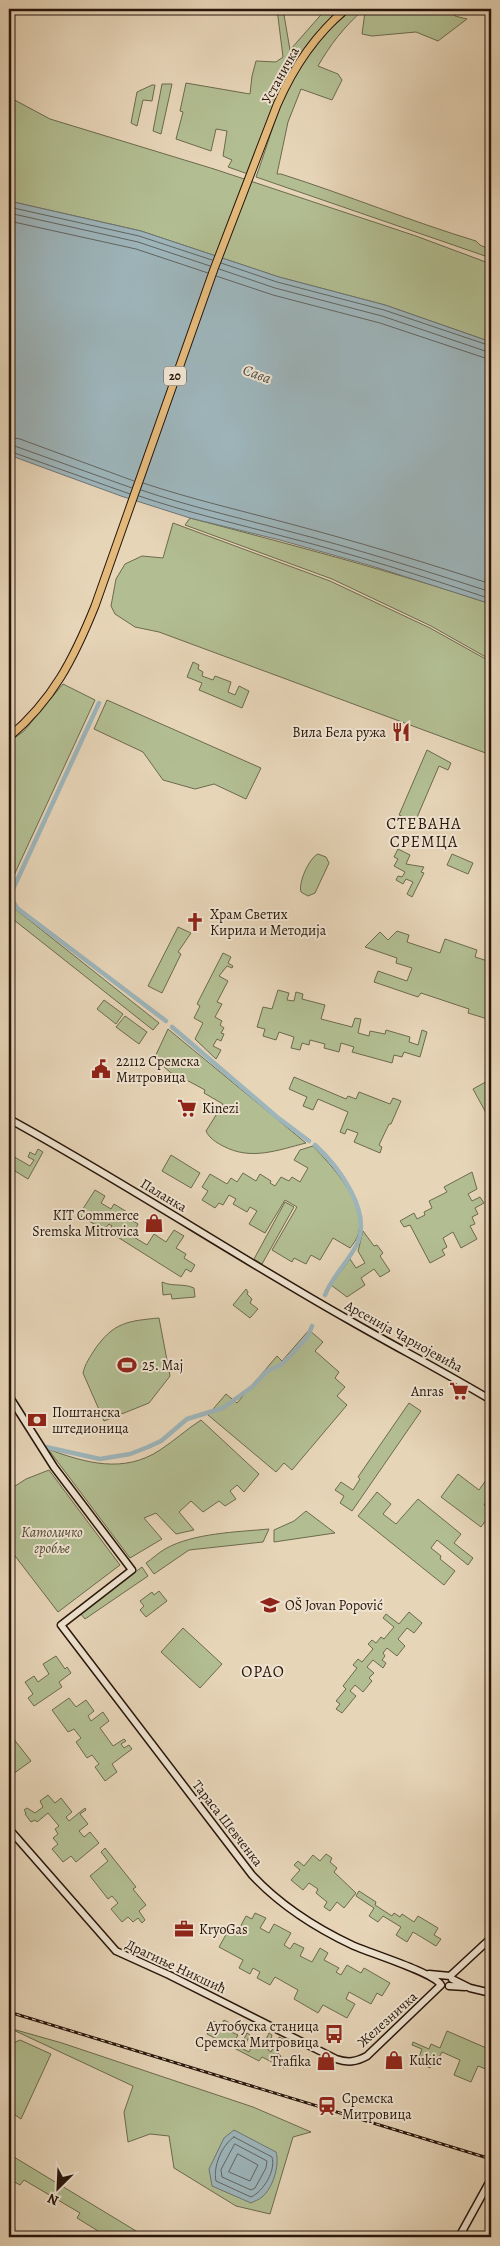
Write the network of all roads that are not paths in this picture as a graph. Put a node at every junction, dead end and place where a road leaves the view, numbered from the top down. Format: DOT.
graph roads {
  1 [pos="346,9"];
  2 [pos="9,737"];
  3 [pos="9,1119"];
  4 [pos="305,1294"];
  5 [pos="9,1396"];
  6 [pos="491,1400"];
  7 [pos="9,1829"];
  8 [pos="491,1938"];
  9 [pos="426,1974"];
  10 [pos="442,1975"];
  11 [pos="451,1977"];
  12 [pos="440,1984"];
  13 [pos="449,1986"];
  14 [pos="470,1988"];
  15 [pos="491,1993"];
  16 [pos="345,2062"];
  17 [pos="491,2179"];
  18 [pos="459,2237"];
  1 -- 2 [label="main road, Устаничка / 20"];
  3 -- 4 [label="street, Паланка"];
  4 -- 6 [label="street, Арсенија Чарнојевића"];
  5 -- 9 [label="street, Тараса Шевченка"];
  7 -- 16 [label="street, Драгиње Никшић"];
  8 -- 11 [label="street"];
  9 -- 10 [label="street, Тараса Шевченка"];
  9 -- 12 [label="street, Тараса Шевченка"];
  10 -- 11 [label="street, Тараса Шевченка"];
  10 -- 12 [label="street"];
  11 -- 13 [label="street"];
  11 -- 14 [label="street, Тараса Шевченка"];
  12 -- 13 [label="street"];
  12 -- 16 [label="street, Железничка"];
  13 -- 14 [label="street"];
  14 -- 15 [label="street"];
  17 -- 18 [label="street"];
}
